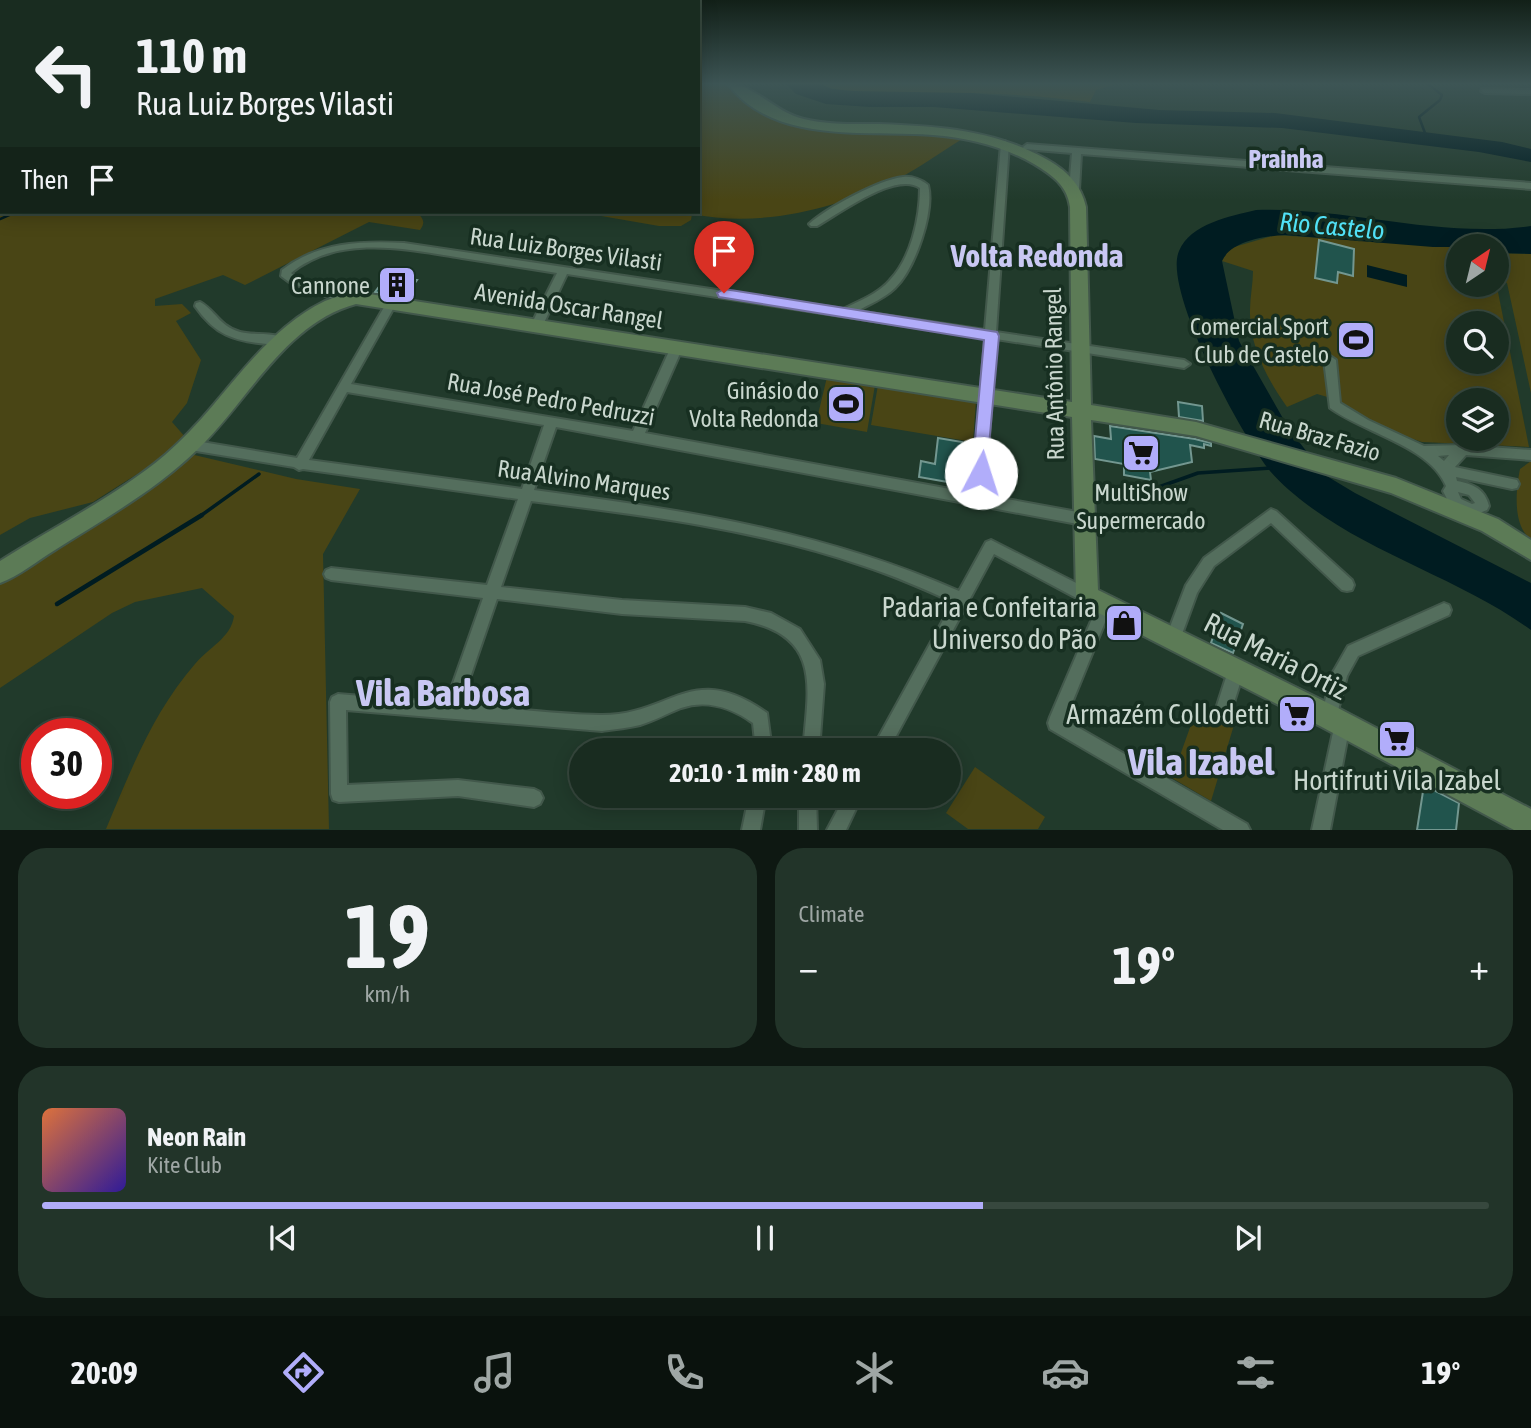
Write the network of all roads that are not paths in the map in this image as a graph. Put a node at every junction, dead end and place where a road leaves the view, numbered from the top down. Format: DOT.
graph roads {
  1 [pos="812,123"];
  2 [pos="1005,144"];
  3 [pos="1027,147"];
  4 [pos="1077,152"];
  5 [pos="1531,186"];
  6 [pos="1074,190"];
  7 [pos="814,224"];
  8 [pos="564,269"];
  9 [pos="343,299"];
  10 [pos="392,302"];
  11 [pos="200,306"];
  12 [pos="846,312"];
  13 [pos="537,326"];
  14 [pos="992,336"];
  15 [pos="283,341"];
  16 [pos="676,349"];
  17 [pos="1080,349"];
  18 [pos="1330,360"];
  19 [pos="1184,364"];
  20 [pos="342,387"];
  21 [pos="988,396"];
  22 [pos="1081,411"];
  23 [pos="552,421"];
  24 [pos="637,436"];
  25 [pos="190,445"];
  26 [pos="1446,451"];
  27 [pos="1462,451"];
  28 [pos="1474,451"];
  29 [pos="1423,452"];
  30 [pos="1496,453"];
  31 [pos="1531,455"];
  32 [pos="299,465"];
  33 [pos="1446,470"];
  34 [pos="1474,475"];
  35 [pos="1512,484"];
  36 [pos="1475,492"];
  37 [pos="525,494"];
  38 [pos="978,499"];
  39 [pos="1452,499"];
  40 [pos="1483,517"];
  41 [pos="1083,519"];
  42 [pos="1531,551"];
  43 [pos="0,573"];
  44 [pos="331,574"];
  45 [pos="1347,585"];
  46 [pos="491,592"];
  47 [pos="962,599"];
  48 [pos="1096,601"];
  49 [pos="1444,610"];
  50 [pos="1173,640"];
  51 [pos="1236,671"];
  52 [pos="451,710"];
  53 [pos="1222,715"];
  54 [pos="1335,721"];
  55 [pos="763,738"];
  56 [pos="812,738"];
  57 [pos="886,738"];
  58 [pos="534,798"];
  59 [pos="756,808"];
  60 [pos="807,808"];
  61 [pos="848,808"];
  62 [pos="1531,824"];
  63 [pos="751,830"];
  64 [pos="808,830"];
  65 [pos="836,830"];
  66 [pos="1241,830"];
  67 [pos="1321,830"];
  1 -- 2 [label="main road"];
  2 -- 6 [label="main road"];
  2 -- 14 [label="street"];
  3 -- 4 [label="street"];
  4 -- 5 [label="street"];
  4 -- 6 [label="street, Rua Antônio Rangel"];
  6 -- 17 [label="main road, Rua Antônio Rangel"];
  7 -- 12 [label="street"];
  8 -- 9 [label="street, Rua Luiz Borges Vilasti"];
  8 -- 12 [label="street, Rua Luiz Borges Vilasti"];
  8 -- 13 [label="street"];
  9 -- 10 [label="main road, Avenida Oscar Rangel"];
  9 -- 15 [label="main road"];
  10 -- 13 [label="main road, Avenida Oscar Rangel"];
  10 -- 20 [label="street"];
  11 -- 15 [label="street"];
  12 -- 14 [label="street, Rua Luiz Borges Vilasti"];
  13 -- 16 [label="main road, Avenida Oscar Rangel"];
  14 -- 17 [label="street, Rua Luiz Borges Vilasti"];
  14 -- 21 [label="street"];
  15 -- 25 [label="main road"];
  16 -- 21 [label="main road, Avenida Oscar Rangel"];
  16 -- 24 [label="street"];
  17 -- 19 [label="street, Rua Luiz Borges Vilasti"];
  17 -- 22 [label="main road, Rua Antônio Rangel"];
  18 -- 29 [label="street"];
  20 -- 23 [label="street, Rua José Pedro Pedruzzi"];
  20 -- 32 [label="street"];
  21 -- 22 [label="main road, Avenida Oscar Rangel"];
  21 -- 38 [label="street"];
  22 -- 39 [label="main road, Rua Braz Fazio"];
  22 -- 41 [label="main road, Rua Antônio Rangel"];
  23 -- 24 [label="street, Rua José Pedro Pedruzzi"];
  23 -- 37 [label="street"];
  24 -- 38 [label="street, Rua José Pedro Pedruzzi"];
  25 -- 32 [label="street, Rua Alvino Marques"];
  25 -- 43 [label="main road"];
  26 -- 29 [label="street"];
  27 -- 33 [label="street"];
  28 -- 30 [label="street"];
  29 -- 33 [label="street"];
  30 -- 31 [label="street"];
  30 -- 34 [label="street"];
  32 -- 37 [label="street, Rua Alvino Marques"];
  33 -- 34 [label="street"];
  33 -- 39 [label="street"];
  34 -- 35 [label="street"];
  34 -- 36 [label="street"];
  36 -- 39 [label="street"];
  36 -- 40 [label="street"];
  37 -- 46 [label="street"];
  37 -- 47 [label="street, Rua Alvino Marques"];
  38 -- 41 [label="street, Rua José Pedro Pedruzzi"];
  39 -- 40 [label="main road, Rua Braz Fazio"];
  40 -- 42 [label="main road, Rua Braz Fazio"];
  41 -- 48 [label="main road, Rua Antônio Rangel"];
  44 -- 46 [label="street"];
  45 -- 50 [label="street"];
  46 -- 52 [label="street"];
  46 -- 56 [label="street"];
  47 -- 48 [label="street, Rua Maria Ortiz"];
  47 -- 57 [label="street"];
  48 -- 50 [label="main road, Rua Maria Ortiz"];
  48 -- 66 [label="street"];
  49 -- 54 [label="street"];
  50 -- 51 [label="main road, Rua Maria Ortiz"];
  51 -- 53 [label="street"];
  51 -- 54 [label="main road, Rua Maria Ortiz"];
  52 -- 55 [label="street"];
  52 -- 58 [label="street"];
  54 -- 62 [label="main road, Rua Maria Ortiz"];
  54 -- 67 [label="street"];
  59 -- 63 [label="street"];
  60 -- 64 [label="street"];
  61 -- 65 [label="street"];
}
